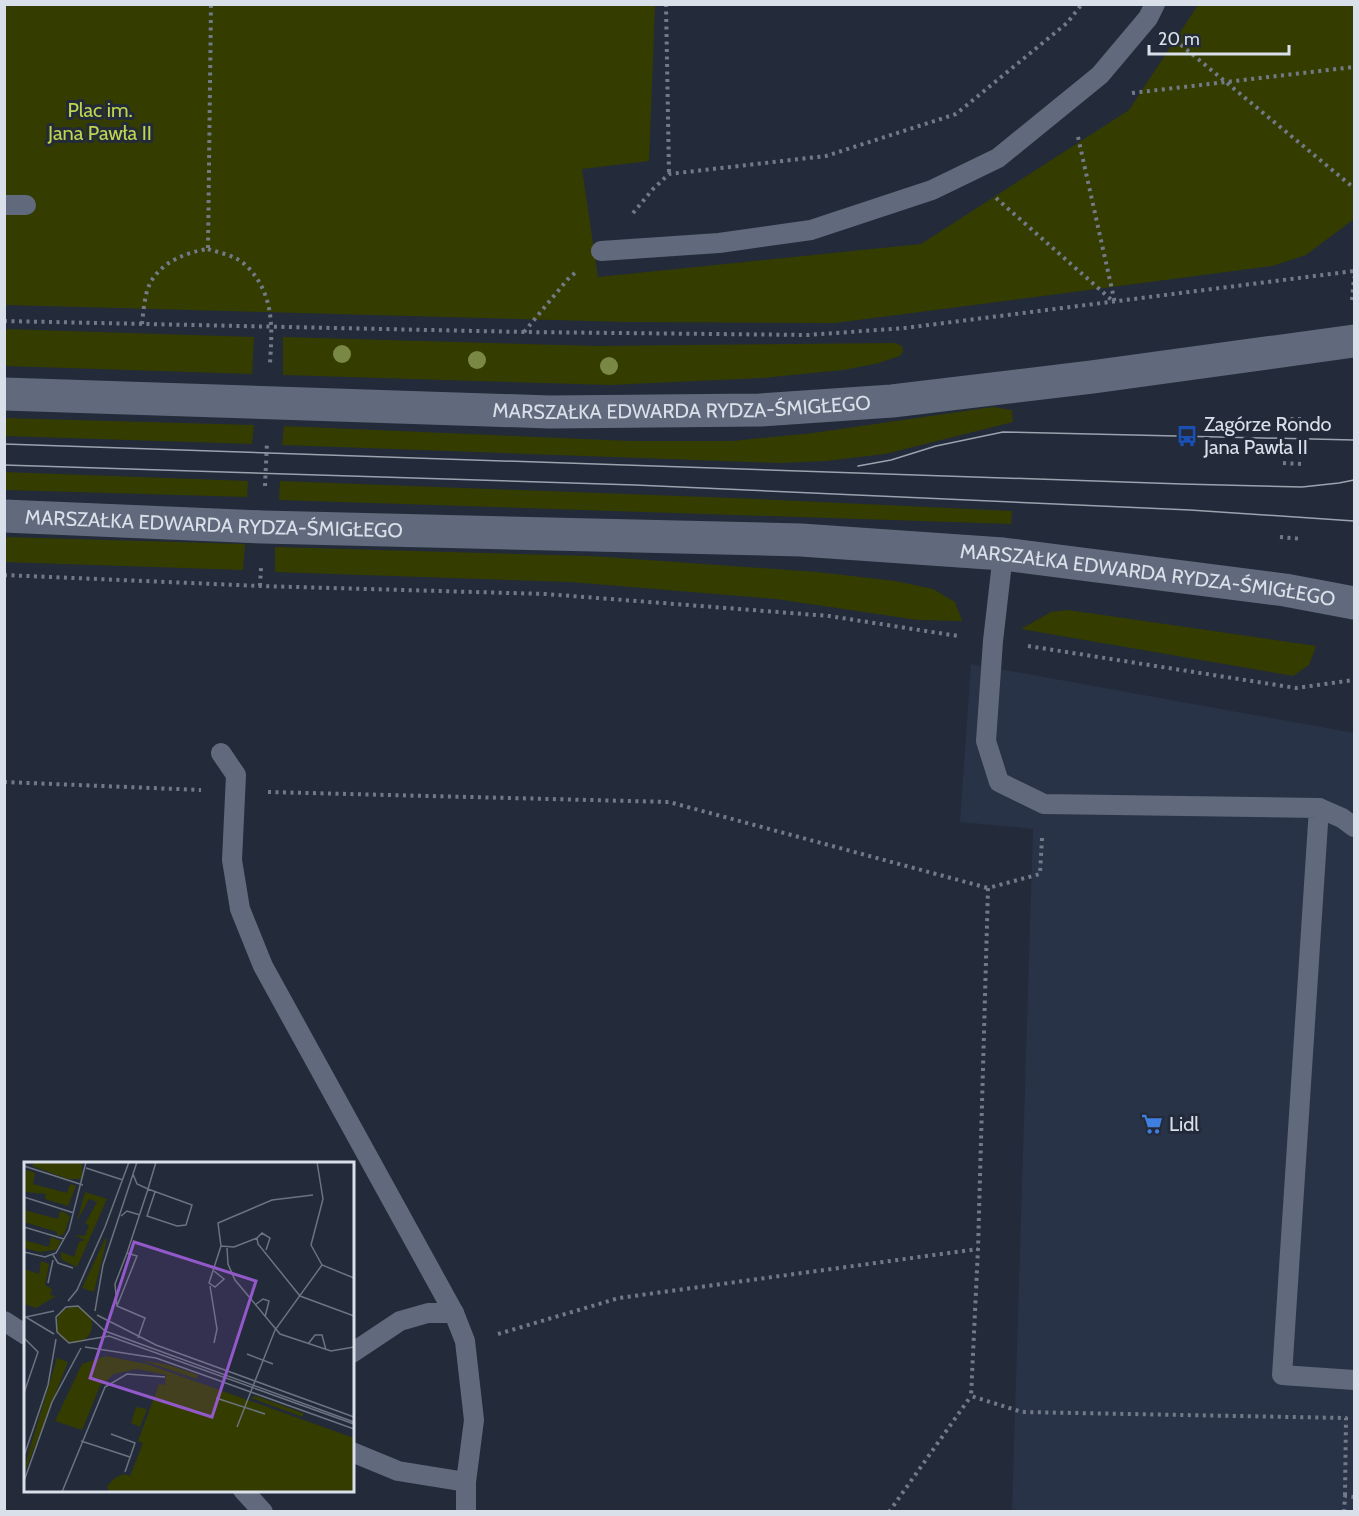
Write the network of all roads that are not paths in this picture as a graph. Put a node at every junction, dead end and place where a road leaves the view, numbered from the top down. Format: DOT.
graph roads {
  1 [pos="1152,11"];
  2 [pos="4,205"];
  3 [pos="26,206"];
  4 [pos="601,251"];
  5 [pos="1354,340"];
  6 [pos="4,394"];
  7 [pos="4,516"];
  8 [pos="1003,554"];
  9 [pos="1354,603"];
  10 [pos="221,753"];
  11 [pos="1318,808"];
  12 [pos="1354,827"];
  13 [pos="454,1313"];
  14 [pos="4,1321"];
  15 [pos="24,1334"];
  16 [pos="354,1352"];
  17 [pos="1354,1380"];
  18 [pos="354,1453"];
  19 [pos="466,1482"];
  20 [pos="244,1492"];
  21 [pos="262,1512"];
  22 [pos="466,1512"];
  1 -- 4 [label="lane"];
  2 -- 3 [label="lane"];
  5 -- 6 [label="street, MARSZAŁKA EDWARDA RYDZA-ŚMIGŁEGO"];
  7 -- 8 [label="street, MARSZAŁKA EDWARDA RYDZA-ŚMIGŁEGO"];
  8 -- 9 [label="street, MARSZAŁKA EDWARDA RYDZA-ŚMIGŁEGO"];
  8 -- 11 [label="lane"];
  10 -- 13 [label="lane"];
  11 -- 12 [label="lane"];
  11 -- 17 [label="lane"];
  13 -- 16 [label="lane"];
  13 -- 19 [label="lane"];
  14 -- 15 [label="lane"];
  18 -- 19 [label="lane"];
  19 -- 22 [label="lane"];
  20 -- 21 [label="lane"];
}
